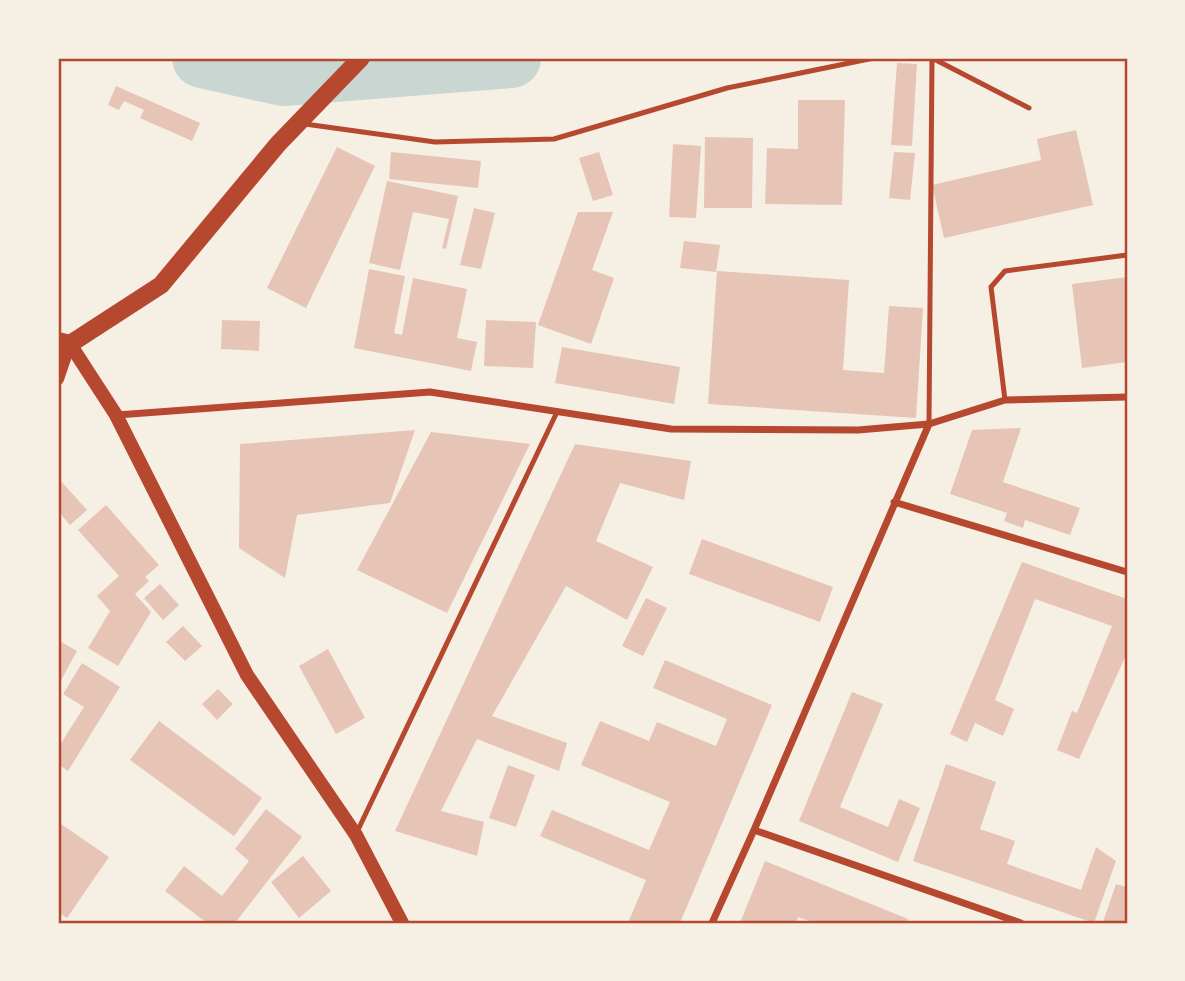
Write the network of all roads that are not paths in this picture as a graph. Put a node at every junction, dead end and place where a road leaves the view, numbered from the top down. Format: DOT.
graph roads {
  1 [pos="361,58"];
  2 [pos="874,58"];
  3 [pos="922,58"];
  4 [pos="932,58"];
  5 [pos="1028,107"];
  6 [pos="298,123"];
  7 [pos="1127,255"];
  8 [pos="64,343"];
  9 [pos="58,379"];
  10 [pos="1127,397"];
  11 [pos="1005,400"];
  12 [pos="557,411"];
  13 [pos="116,415"];
  14 [pos="929,424"];
  15 [pos="894,502"];
  16 [pos="1127,572"];
  17 [pos="754,830"];
  18 [pos="356,835"];
  19 [pos="402,923"];
  20 [pos="712,923"];
  21 [pos="1021,923"];
  1 -- 6 [label="main road"];
  2 -- 6 [label="lane"];
  3 -- 4 [label="lane"];
  4 -- 5 [label="lane"];
  4 -- 14 [label="lane"];
  6 -- 8 [label="main road"];
  7 -- 11 [label="lane"];
  8 -- 9 [label="street"];
  8 -- 13 [label="main road"];
  10 -- 11 [label="street"];
  11 -- 14 [label="street"];
  12 -- 13 [label="street"];
  12 -- 14 [label="street"];
  12 -- 18 [label="lane"];
  13 -- 18 [label="main road"];
  14 -- 15 [label="street"];
  15 -- 16 [label="street"];
  15 -- 17 [label="street"];
  17 -- 20 [label="street"];
  17 -- 21 [label="street"];
  18 -- 19 [label="main road"];
}
